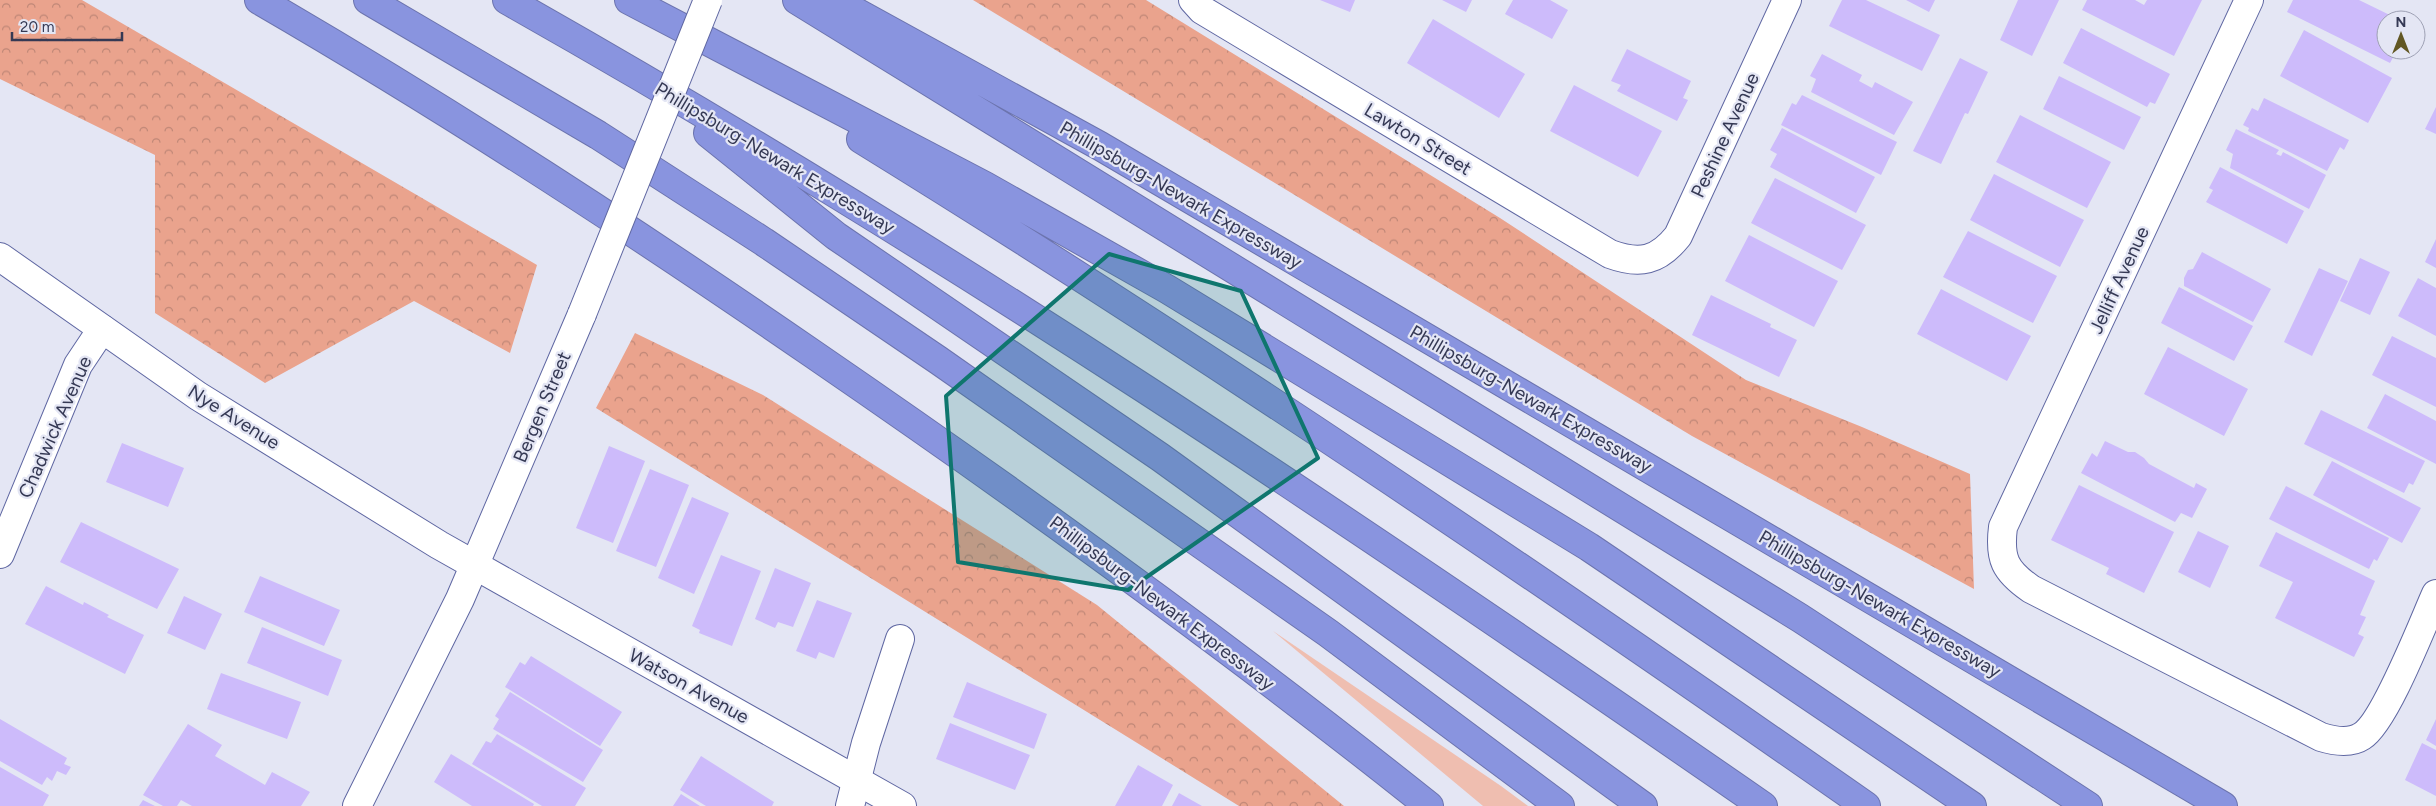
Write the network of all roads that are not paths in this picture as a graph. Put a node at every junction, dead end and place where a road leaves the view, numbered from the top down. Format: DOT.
graph roads {
  1 [pos="259,0"];
  2 [pos="368,0"];
  3 [pos="507,0"];
  4 [pos="628,0"];
  5 [pos="708,0"];
  6 [pos="797,0"];
  7 [pos="834,0"];
  8 [pos="1193,0"];
  9 [pos="1787,0"];
  10 [pos="2250,0"];
  11 [pos="627,68"];
  12 [pos="0,257"];
  13 [pos="1650,259"];
  14 [pos="102,329"];
  15 [pos="0,554"];
  16 [pos="475,565"];
  17 [pos="2436,594"];
  18 [pos="900,639"];
  19 [pos="856,780"];
  20 [pos="357,806"];
  21 [pos="850,806"];
  22 [pos="902,806"];
  23 [pos="1429,806"];
  24 [pos="1560,806"];
  25 [pos="1642,806"];
  26 [pos="1763,806"];
  27 [pos="1866,806"];
  28 [pos="1972,806"];
  29 [pos="2088,806"];
  30 [pos="2223,806"];
  1 -- 23 [label="highway, Phillipsburg-Newark Expressway"];
  2 -- 24 [label="highway"];
  3 -- 11 [label="highway, Phillipsburg-Newark Expressway"];
  4 -- 27 [label="highway"];
  4 -- 28 [label="highway"];
  5 -- 16 [label="street, Bergen Street, bridge"];
  6 -- 29 [label="highway"];
  7 -- 30 [label="highway, Phillipsburg-Newark Expressway"];
  8 -- 13 [label="street, Lawton Street"];
  9 -- 13 [label="street, Peshine Avenue"];
  10 -- 17 [label="street, Jelliff Avenue"];
  11 -- 25 [label="highway"];
  11 -- 26 [label="highway, Phillipsburg-Newark Expressway"];
  12 -- 14 [label="street, Nye Avenue"];
  14 -- 15 [label="street, Chadwick Avenue"];
  14 -- 16 [label="street, Nye Avenue"];
  16 -- 19 [label="street, Watson Avenue"];
  16 -- 20 [label="street, Bergen Street"];
  18 -- 19 [label="street"];
  19 -- 21 [label="street"];
  19 -- 22 [label="street, Watson Avenue"];
}
